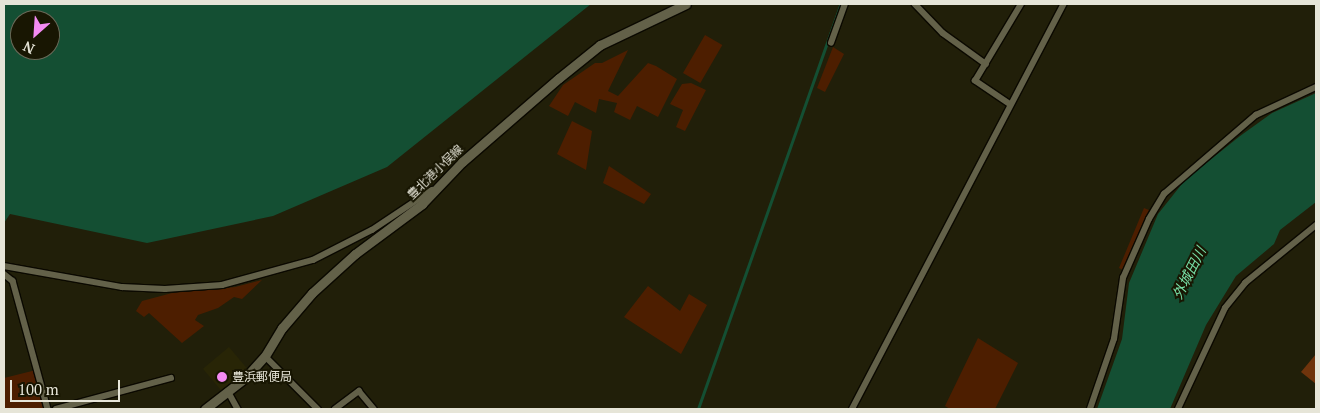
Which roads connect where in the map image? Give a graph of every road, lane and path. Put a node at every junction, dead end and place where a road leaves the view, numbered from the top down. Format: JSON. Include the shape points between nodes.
{"nodes":[{"id":1,"x":686,"y":4,"type":"edge"},
{"id":2,"x":845,"y":4,"type":"edge"},
{"id":3,"x":915,"y":4,"type":"edge"},
{"id":4,"x":1021,"y":4,"type":"edge"},
{"id":5,"x":1064,"y":4,"type":"edge"},
{"id":6,"x":831,"y":43,"type":"dead end"},
{"id":7,"x":986,"y":64,"type":"junction"},
{"id":8,"x":1316,"y":87,"type":"edge"},
{"id":9,"x":1009,"y":104,"type":"junction"},
{"id":10,"x":438,"y":186,"type":"junction"},
{"id":11,"x":1316,"y":225,"type":"edge"},
{"id":12,"x":4,"y":266,"type":"edge"},
{"id":13,"x":4,"y":274,"type":"edge"},
{"id":14,"x":265,"y":356,"type":"junction"},
{"id":15,"x":171,"y":378,"type":"dead end"},
{"id":16,"x":228,"y":392,"type":"junction"},
{"id":17,"x":48,"y":409,"type":"edge"},
{"id":18,"x":56,"y":409,"type":"edge"},
{"id":19,"x":205,"y":409,"type":"edge"},
{"id":20,"x":238,"y":409,"type":"edge"},
{"id":21,"x":318,"y":409,"type":"edge"},
{"id":22,"x":335,"y":409,"type":"edge"},
{"id":23,"x":374,"y":409,"type":"edge"},
{"id":24,"x":852,"y":409,"type":"edge"},
{"id":25,"x":1090,"y":409,"type":"edge"},
{"id":26,"x":1178,"y":409,"type":"edge"}],
"edges":[{"from":1,"to":10,"type":"main road","name":"豊北港小俣線","via":[[589,53]]},
{"from":2,"to":6,"type":"street"},
{"from":3,"to":7,"type":"street","via":[[943,33]]},
{"from":4,"to":7,"type":"street"},
{"from":5,"to":9,"type":"street"},
{"from":7,"to":9,"type":"street","via":[[974,81]]},
{"from":8,"to":25,"type":"street","via":[[1256,115],[1164,194],[1149,219],[1123,278],[1114,339]]},
{"from":9,"to":24,"type":"street"},
{"from":10,"to":12,"type":"street","via":[[372,230],[313,260],[222,285],[165,289],[122,287]]},
{"from":10,"to":14,"type":"main road","name":"豊北港小俣線","via":[[422,204],[355,254],[312,293],[282,328]]},
{"from":11,"to":26,"type":"street","via":[[1251,277],[1225,308]]},
{"from":13,"to":17,"type":"street","via":[[13,281]]},
{"from":14,"to":16,"type":"main road","name":"豊北港小俣線"},
{"from":14,"to":21,"type":"street"},
{"from":15,"to":18,"type":"street"},
{"from":16,"to":19,"type":"main road","name":"豊北港小俣線"},
{"from":16,"to":20,"type":"street"},
{"from":22,"to":23,"type":"street","via":[[359,391]]}]}
